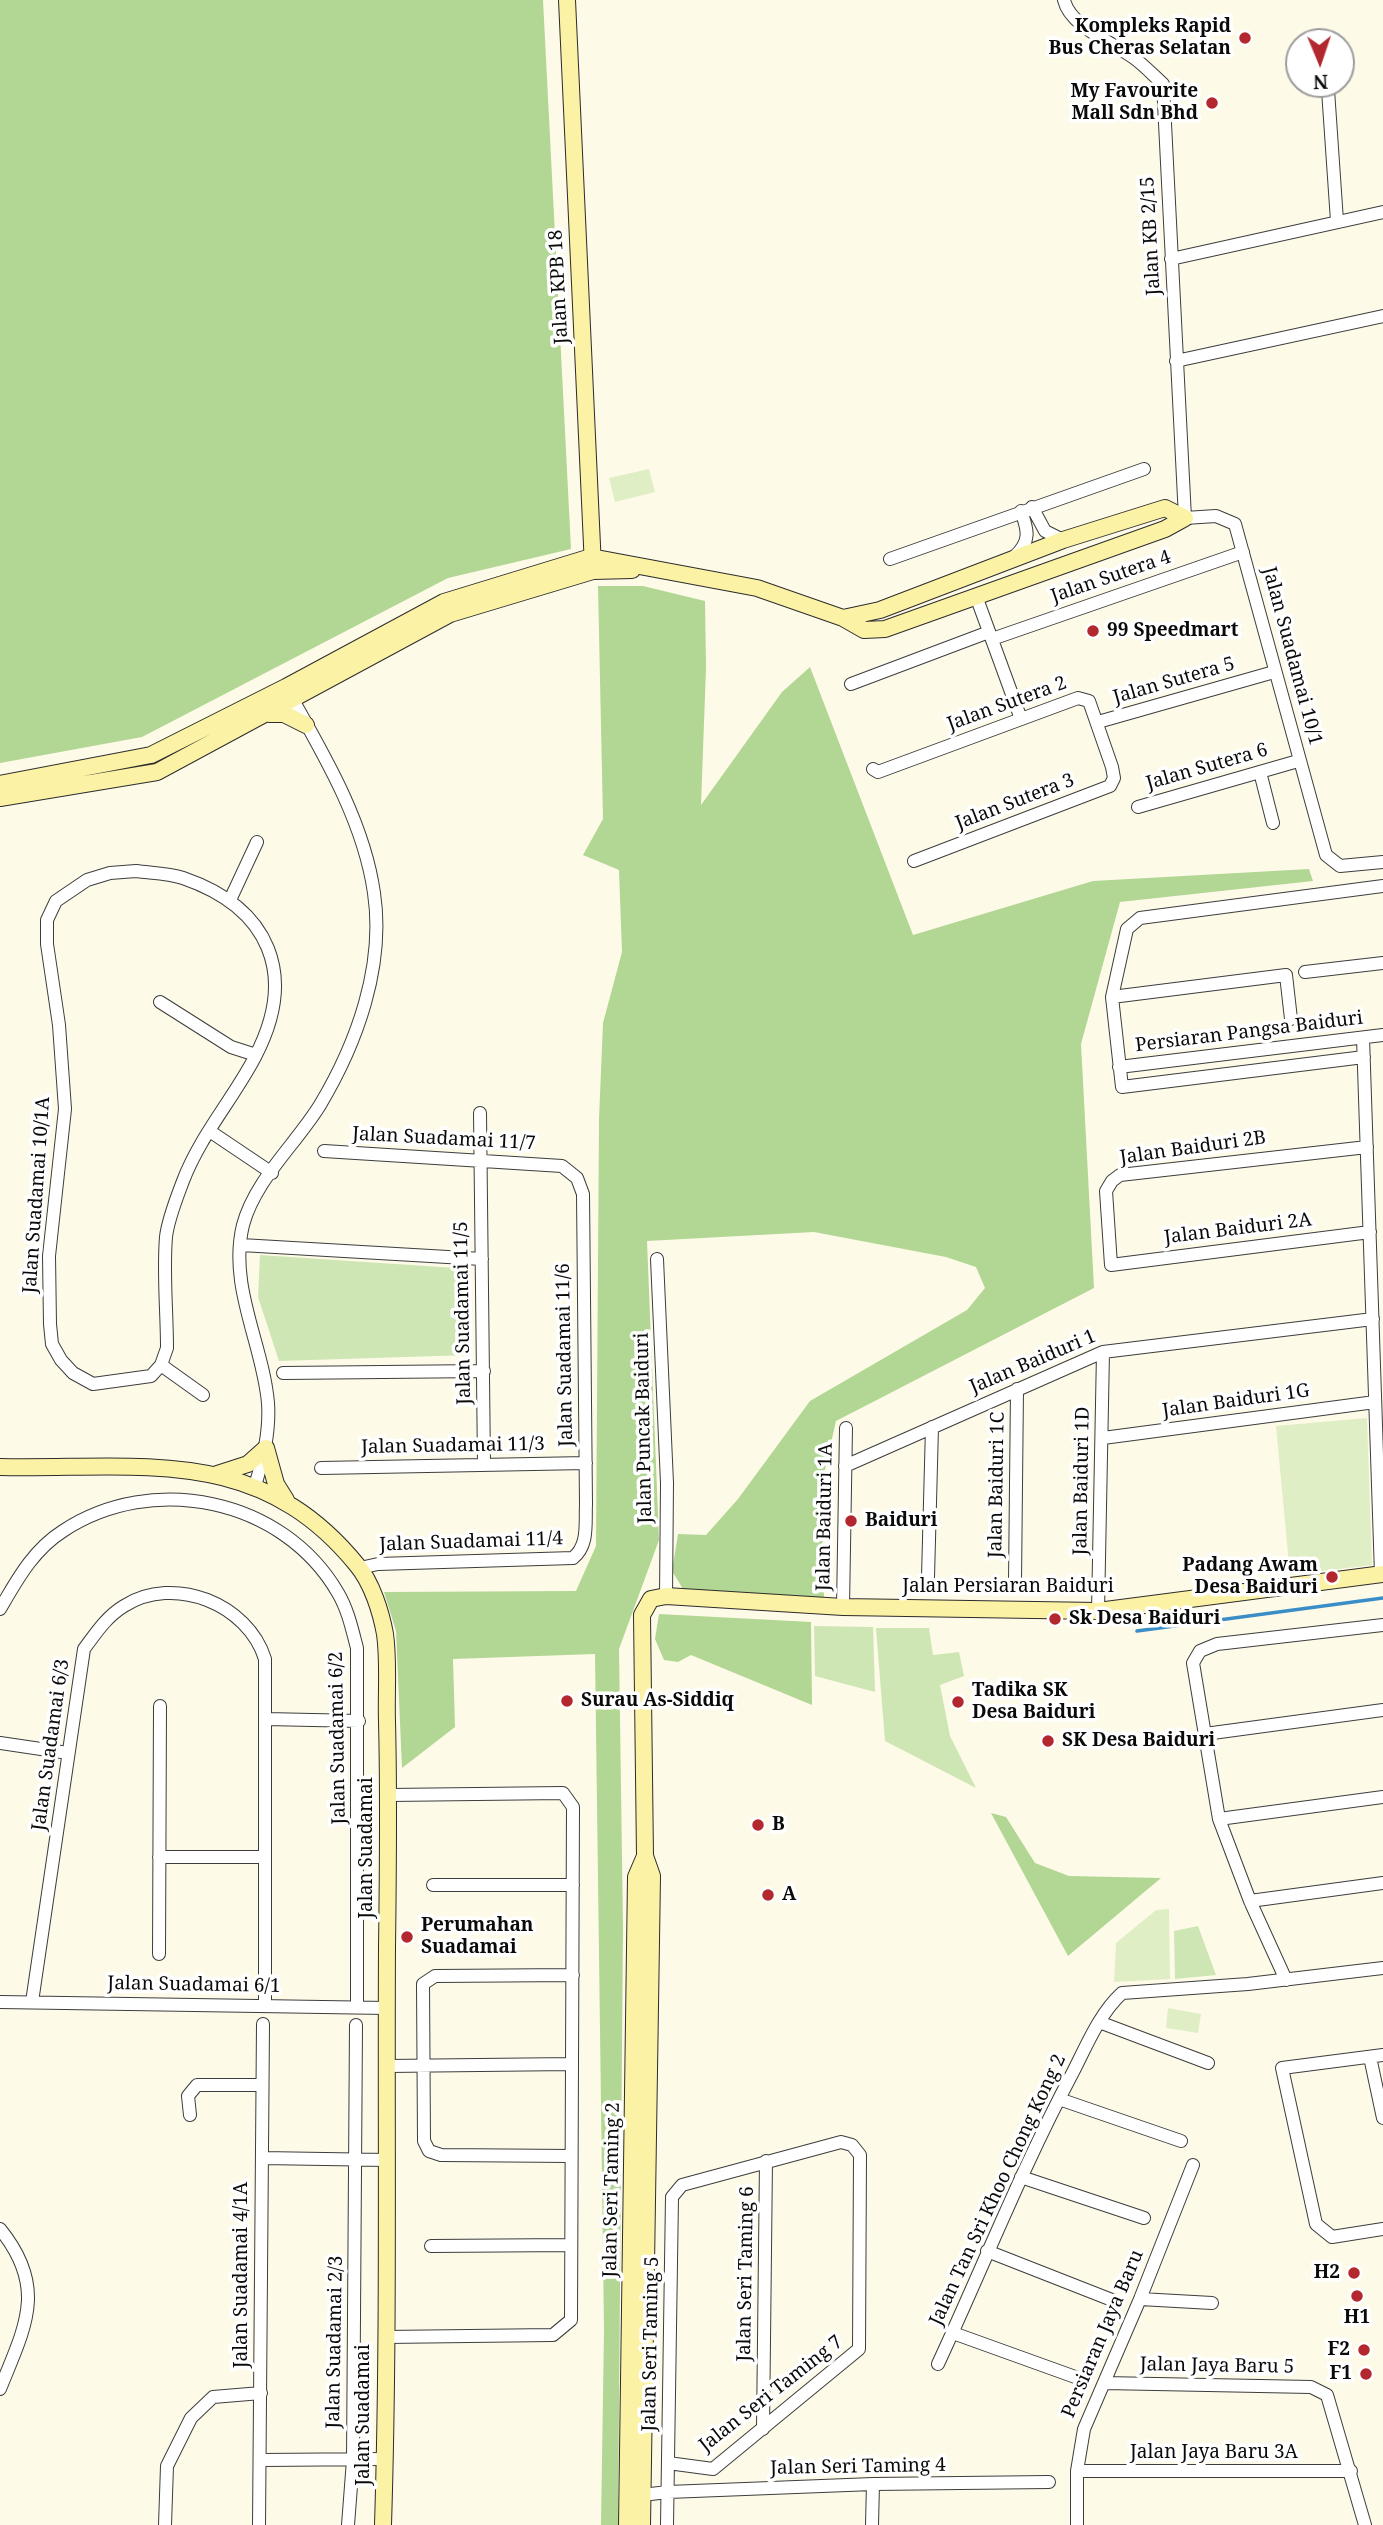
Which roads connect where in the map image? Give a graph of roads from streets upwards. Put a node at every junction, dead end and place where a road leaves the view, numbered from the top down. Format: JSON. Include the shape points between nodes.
{"nodes":[{"id":1,"x":567,"y":0,"type":"edge"},
{"id":2,"x":1064,"y":0,"type":"edge"},
{"id":3,"x":1329,"y":98,"type":"edge"},
{"id":4,"x":1383,"y":212,"type":"edge"},
{"id":5,"x":1337,"y":221,"type":"junction"},
{"id":6,"x":1171,"y":259,"type":"junction"},
{"id":7,"x":1383,"y":316,"type":"edge"},
{"id":8,"x":1176,"y":361,"type":"junction"},
{"id":9,"x":1144,"y":469,"type":"dead end"},
{"id":10,"x":1027,"y":509,"type":"junction"},
{"id":11,"x":1185,"y":518,"type":"junction"},
{"id":12,"x":1063,"y":540,"type":"junction"},
{"id":13,"x":1242,"y":552,"type":"junction"},
{"id":14,"x":890,"y":559,"type":"dead end"},
{"id":15,"x":1013,"y":559,"type":"junction"},
{"id":16,"x":592,"y":564,"type":"junction"},
{"id":17,"x":976,"y":596,"type":"junction"},
{"id":18,"x":843,"y":618,"type":"junction"},
{"id":19,"x":987,"y":635,"type":"junction"},
{"id":20,"x":1274,"y":671,"type":"junction"},
{"id":21,"x":851,"y":684,"type":"dead end"},
{"id":22,"x":318,"y":687,"type":"junction"},
{"id":23,"x":290,"y":694,"type":"junction"},
{"id":24,"x":266,"y":715,"type":"junction"},
{"id":25,"x":1021,"y":719,"type":"junction"},
{"id":26,"x":1098,"y":722,"type":"junction"},
{"id":27,"x":306,"y":725,"type":"junction"},
{"id":28,"x":1292,"y":762,"type":"junction"},
{"id":29,"x":1112,"y":766,"type":"joint"},
{"id":30,"x":873,"y":769,"type":"dead end"},
{"id":31,"x":1260,"y":772,"type":"junction"},
{"id":32,"x":0,"y":785,"type":"edge"},
{"id":33,"x":0,"y":798,"type":"edge"},
{"id":34,"x":1138,"y":807,"type":"dead end"},
{"id":35,"x":1273,"y":822,"type":"dead end"},
{"id":36,"x":257,"y":842,"type":"dead end"},
{"id":37,"x":914,"y":861,"type":"dead end"},
{"id":38,"x":1383,"y":862,"type":"edge"},
{"id":39,"x":1383,"y":886,"type":"edge"},
{"id":40,"x":230,"y":900,"type":"junction"},
{"id":41,"x":1383,"y":963,"type":"edge"},
{"id":42,"x":1305,"y":972,"type":"dead end"},
{"id":43,"x":1112,"y":997,"type":"junction"},
{"id":44,"x":160,"y":1002,"type":"dead end"},
{"id":45,"x":1291,"y":1019,"type":"dead end"},
{"id":46,"x":1383,"y":1035,"type":"edge"},
{"id":47,"x":1363,"y":1038,"type":"junction"},
{"id":48,"x":256,"y":1055,"type":"junction"},
{"id":49,"x":1364,"y":1057,"type":"junction"},
{"id":50,"x":1119,"y":1067,"type":"junction"},
{"id":51,"x":480,"y":1113,"type":"dead end"},
{"id":52,"x":211,"y":1132,"type":"junction"},
{"id":53,"x":1367,"y":1147,"type":"junction"},
{"id":54,"x":324,"y":1151,"type":"dead end"},
{"id":55,"x":480,"y":1160,"type":"junction"},
{"id":56,"x":562,"y":1166,"type":"joint"},
{"id":57,"x":272,"y":1173,"type":"junction"},
{"id":58,"x":1370,"y":1232,"type":"junction"},
{"id":59,"x":241,"y":1245,"type":"junction"},
{"id":60,"x":482,"y":1259,"type":"junction"},
{"id":61,"x":657,"y":1259,"type":"dead end"},
{"id":62,"x":1111,"y":1265,"type":"joint"},
{"id":63,"x":1373,"y":1319,"type":"junction"},
{"id":64,"x":1103,"y":1352,"type":"junction"},
{"id":65,"x":161,"y":1365,"type":"junction"},
{"id":66,"x":484,"y":1371,"type":"junction"},
{"id":67,"x":283,"y":1373,"type":"dead end"},
{"id":68,"x":1017,"y":1389,"type":"junction"},
{"id":69,"x":203,"y":1395,"type":"dead end"},
{"id":70,"x":1375,"y":1402,"type":"junction"},
{"id":71,"x":932,"y":1427,"type":"junction"},
{"id":72,"x":846,"y":1428,"type":"dead end"},
{"id":73,"x":1102,"y":1438,"type":"junction"},
{"id":74,"x":266,"y":1448,"type":"junction"},
{"id":75,"x":586,"y":1463,"type":"junction"},
{"id":76,"x":484,"y":1465,"type":"junction"},
{"id":77,"x":845,"y":1466,"type":"junction"},
{"id":78,"x":321,"y":1468,"type":"dead end"},
{"id":79,"x":3,"y":1469,"type":"edge"},
{"id":80,"x":217,"y":1474,"type":"junction"},
{"id":81,"x":255,"y":1486,"type":"junction"},
{"id":82,"x":288,"y":1503,"type":"junction"},
{"id":83,"x":581,"y":1551,"type":"joint"},
{"id":84,"x":360,"y":1568,"type":"junction"},
{"id":85,"x":1382,"y":1574,"type":"edge"},
{"id":86,"x":928,"y":1577,"type":"dead end"},
{"id":87,"x":1015,"y":1581,"type":"dead end"},
{"id":88,"x":666,"y":1596,"type":"junction"},
{"id":89,"x":842,"y":1607,"type":"junction"},
{"id":90,"x":0,"y":1609,"type":"edge"},
{"id":91,"x":1098,"y":1611,"type":"junction"},
{"id":92,"x":1383,"y":1625,"type":"edge"},
{"id":93,"x":160,"y":1706,"type":"dead end"},
{"id":94,"x":1383,"y":1710,"type":"edge"},
{"id":95,"x":266,"y":1718,"type":"junction"},
{"id":96,"x":359,"y":1721,"type":"junction"},
{"id":97,"x":1205,"y":1734,"type":"junction"},
{"id":98,"x":0,"y":1743,"type":"edge"},
{"id":99,"x":68,"y":1753,"type":"junction"},
{"id":100,"x":389,"y":1796,"type":"junction"},
{"id":101,"x":1383,"y":1797,"type":"edge"},
{"id":102,"x":1219,"y":1819,"type":"junction"},
{"id":103,"x":159,"y":1857,"type":"junction"},
{"id":104,"x":265,"y":1857,"type":"junction"},
{"id":105,"x":1383,"y":1883,"type":"edge"},
{"id":106,"x":433,"y":1885,"type":"dead end"},
{"id":107,"x":573,"y":1885,"type":"junction"},
{"id":108,"x":1250,"y":1901,"type":"junction"},
{"id":109,"x":159,"y":1954,"type":"dead end"},
{"id":110,"x":1383,"y":1968,"type":"edge"},
{"id":111,"x":573,"y":1975,"type":"junction"},
{"id":112,"x":1286,"y":1980,"type":"junction"},
{"id":113,"x":0,"y":2002,"type":"edge"},
{"id":114,"x":32,"y":2002,"type":"junction"},
{"id":115,"x":265,"y":2006,"type":"junction"},
{"id":116,"x":357,"y":2007,"type":"junction"},
{"id":117,"x":387,"y":2008,"type":"junction"},
{"id":118,"x":1099,"y":2022,"type":"junction"},
{"id":119,"x":262,"y":2024,"type":"dead end"},
{"id":120,"x":356,"y":2025,"type":"dead end"},
{"id":121,"x":1376,"y":2056,"type":"edge"},
{"id":122,"x":1208,"y":2063,"type":"dead end"},
{"id":123,"x":572,"y":2064,"type":"junction"},
{"id":124,"x":422,"y":2065,"type":"junction"},
{"id":125,"x":387,"y":2066,"type":"junction"},
{"id":126,"x":262,"y":2085,"type":"junction"},
{"id":127,"x":1059,"y":2099,"type":"junction"},
{"id":128,"x":190,"y":2115,"type":"dead end"},
{"id":129,"x":1383,"y":2118,"type":"edge"},
{"id":130,"x":1181,"y":2141,"type":"dead end"},
{"id":131,"x":571,"y":2156,"type":"junction"},
{"id":132,"x":261,"y":2158,"type":"junction"},
{"id":133,"x":356,"y":2160,"type":"junction"},
{"id":134,"x":387,"y":2160,"type":"junction"},
{"id":135,"x":766,"y":2161,"type":"junction"},
{"id":136,"x":1193,"y":2165,"type":"dead end"},
{"id":137,"x":1021,"y":2177,"type":"junction"},
{"id":138,"x":1144,"y":2218,"type":"dead end"},
{"id":139,"x":0,"y":2229,"type":"edge"},
{"id":140,"x":1383,"y":2229,"type":"edge"},
{"id":141,"x":571,"y":2245,"type":"junction"},
{"id":142,"x":431,"y":2246,"type":"dead end"},
{"id":143,"x":987,"y":2251,"type":"junction"},
{"id":144,"x":1140,"y":2299,"type":"junction"},
{"id":145,"x":1112,"y":2300,"type":"dead end"},
{"id":146,"x":1212,"y":2303,"type":"dead end"},
{"id":147,"x":953,"y":2333,"type":"junction"},
{"id":148,"x":385,"y":2337,"type":"junction"},
{"id":149,"x":938,"y":2364,"type":"dead end"},
{"id":150,"x":1078,"y":2378,"type":"dead end"},
{"id":151,"x":1104,"y":2383,"type":"junction"},
{"id":152,"x":0,"y":2389,"type":"edge"},
{"id":153,"x":261,"y":2393,"type":"junction"},
{"id":154,"x":763,"y":2429,"type":"junction"},
{"id":155,"x":261,"y":2459,"type":"junction"},
{"id":156,"x":385,"y":2459,"type":"junction"},
{"id":157,"x":353,"y":2460,"type":"junction"},
{"id":158,"x":668,"y":2463,"type":"junction"},
{"id":159,"x":1077,"y":2471,"type":"junction"},
{"id":160,"x":1350,"y":2471,"type":"junction"},
{"id":161,"x":1049,"y":2482,"type":"dead end"},
{"id":162,"x":873,"y":2484,"type":"junction"},
{"id":163,"x":668,"y":2491,"type":"junction"},
{"id":164,"x":635,"y":2492,"type":"junction"},
{"id":165,"x":165,"y":2525,"type":"edge"},
{"id":166,"x":259,"y":2525,"type":"edge"},
{"id":167,"x":348,"y":2525,"type":"edge"},
{"id":168,"x":383,"y":2525,"type":"edge"},
{"id":169,"x":627,"y":2525,"type":"edge"},
{"id":170,"x":642,"y":2525,"type":"edge"},
{"id":171,"x":667,"y":2525,"type":"edge"},
{"id":172,"x":872,"y":2525,"type":"edge"},
{"id":173,"x":1077,"y":2525,"type":"edge"},
{"id":174,"x":1365,"y":2525,"type":"edge"}],
"edges":[{"from":1,"to":16,"type":"street","name":"Jalan KPB 18"},
{"from":2,"to":6,"type":"street","name":"Jalan KB 2/15","via":[[1066,9],[1084,25],[1163,84]]},
{"from":3,"to":5,"type":"street"},
{"from":4,"to":5,"type":"street"},
{"from":5,"to":6,"type":"street"},
{"from":6,"to":8,"type":"street","name":"Jalan KB 2/15"},
{"from":7,"to":8,"type":"street"},
{"from":8,"to":11,"type":"street","name":"Jalan KB 2/15"},
{"from":9,"to":10,"type":"street"},
{"from":10,"to":12,"type":"street","via":[[1045,531]]},
{"from":10,"to":14,"type":"street"},
{"from":10,"to":15,"type":"street","via":[[1028,537]]},
{"from":11,"to":12,"type":"street","name":"Jalan Suadamai 10/1","via":[[1164,508]]},
{"from":11,"to":13,"type":"street","name":"Jalan Suadamai 10/1","via":[[1216,516],[1235,524]]},
{"from":11,"to":17,"type":"street","name":"Jalan Suadamai 10/1"},
{"from":12,"to":15,"type":"street","name":"Jalan Suadamai 10/1"},
{"from":13,"to":19,"type":"street","name":"Jalan Sutera 4"},
{"from":13,"to":20,"type":"street","name":"Jalan Suadamai 10/1"},
{"from":15,"to":18,"type":"street","name":"Jalan Suadamai 10/1","via":[[880,610]]},
{"from":16,"to":18,"type":"street","name":"Jalan Suadamai 10/1","via":[[625,561],[650,570],[757,588]]},
{"from":16,"to":22,"type":"street","name":"Jalan Suadamai 10/1","via":[[450,614]]},
{"from":16,"to":23,"type":"street","name":"Jalan Suadamai 10/1","via":[[444,602]]},
{"from":17,"to":18,"type":"street","name":"Jalan Suadamai 10/1","via":[[885,629],[864,630]]},
{"from":17,"to":19,"type":"street"},
{"from":19,"to":21,"type":"street","name":"Jalan Sutera 4"},
{"from":19,"to":25,"type":"street"},
{"from":20,"to":26,"type":"street","name":"Jalan Sutera 5"},
{"from":20,"to":28,"type":"street","name":"Jalan Suadamai 10/1"},
{"from":22,"to":23,"type":"street","name":"Jalan Suadamai 10/1"},
{"from":22,"to":27,"type":"street","via":[[309,700]]},
{"from":23,"to":24,"type":"street","name":"Jalan Suadamai 10/1"},
{"from":23,"to":27,"type":"street"},
{"from":23,"to":32,"type":"street","name":"Jalan Suadamai 10/1","via":[[150,755]]},
{"from":24,"to":27,"type":"street","via":[[284,714]]},
{"from":24,"to":33,"type":"street","name":"Jalan Suadamai 10/1","via":[[157,772]]},
{"from":25,"to":26,"type":"street","name":"Jalan Sutera 2","via":[[1078,698],[1089,701]]},
{"from":25,"to":30,"type":"street","name":"Jalan Sutera 2","via":[[878,772]]},
{"from":26,"to":29,"type":"street","name":"Jalan Sutera 2"},
{"from":27,"to":57,"type":"street","via":[[335,776],[366,858],[375,894],[373,968],[356,1033],[338,1075]]},
{"from":28,"to":31,"type":"street","name":"Jalan Sutera 6"},
{"from":28,"to":38,"type":"street","name":"Jalan Suadamai 10/1","via":[[1322,849],[1340,866]]},
{"from":29,"to":37,"type":"street","name":"Jalan Sutera 3","via":[[1110,786]]},
{"from":31,"to":34,"type":"street","name":"Jalan Sutera 6"},
{"from":31,"to":35,"type":"street"},
{"from":36,"to":40,"type":"street"},
{"from":39,"to":43,"type":"street","via":[[1140,918],[1127,929]]},
{"from":40,"to":48,"type":"street","name":"Jalan Suadamai 10/1A","via":[[266,940],[275,971],[276,999]]},
{"from":40,"to":65,"type":"street","name":"Jalan Suadamai 10/1A","via":[[181,878],[136,871],[110,873],[56,901],[47,920],[65,1109],[49,1256],[52,1344],[73,1373],[93,1384],[151,1376]]},
{"from":41,"to":42,"type":"street"},
{"from":43,"to":45,"type":"street","via":[[1286,975]]},
{"from":43,"to":50,"type":"street"},
{"from":44,"to":48,"type":"street","via":[[221,1041]]},
{"from":46,"to":47,"type":"street","name":"Persiaran Pangsa Baiduri"},
{"from":47,"to":49,"type":"street"},
{"from":47,"to":50,"type":"street","name":"Persiaran Pangsa Baiduri"},
{"from":48,"to":52,"type":"street","name":"Jalan Suadamai 10/1A"},
{"from":49,"to":50,"type":"street","via":[[1122,1087]]},
{"from":49,"to":53,"type":"street"},
{"from":51,"to":55,"type":"street","name":"Jalan Suadamai 11/5"},
{"from":52,"to":57,"type":"street"},
{"from":52,"to":65,"type":"street","name":"Jalan Suadamai 10/1A","via":[[195,1153],[166,1235],[167,1348]]},
{"from":53,"to":58,"type":"street"},
{"from":53,"to":62,"type":"street","name":"Jalan Baiduri 2B","via":[[1120,1175],[1105,1191]]},
{"from":54,"to":55,"type":"street","name":"Jalan Suadamai 11/7"},
{"from":55,"to":56,"type":"street","name":"Jalan Suadamai 11/7"},
{"from":55,"to":60,"type":"street","name":"Jalan Suadamai 11/5"},
{"from":56,"to":75,"type":"street","name":"Jalan Suadamai 11/6","via":[[577,1178],[583,1194]]},
{"from":57,"to":59,"type":"street","via":[[243,1225]]},
{"from":58,"to":62,"type":"street","name":"Jalan Baiduri 2A"},
{"from":58,"to":63,"type":"street"},
{"from":59,"to":60,"type":"street"},
{"from":59,"to":74,"type":"street","via":[[244,1296],[268,1403]]},
{"from":60,"to":66,"type":"street","name":"Jalan Suadamai 11/5"},
{"from":61,"to":88,"type":"street","name":"Jalan Puncak Baiduri","via":[[667,1483]]},
{"from":63,"to":64,"type":"street","name":"Jalan Baiduri 1"},
{"from":63,"to":70,"type":"street"},
{"from":64,"to":68,"type":"street","name":"Jalan Baiduri 1"},
{"from":64,"to":73,"type":"street","name":"Jalan Baiduri 1D"},
{"from":65,"to":69,"type":"street"},
{"from":66,"to":67,"type":"street"},
{"from":66,"to":76,"type":"street","name":"Jalan Suadamai 11/5"},
{"from":68,"to":71,"type":"street","name":"Jalan Baiduri 1"},
{"from":68,"to":87,"type":"street","name":"Jalan Baiduri 1C"},
{"from":70,"to":73,"type":"street","name":"Jalan Baiduri 1G"},
{"from":70,"to":85,"type":"street"},
{"from":71,"to":77,"type":"street","name":"Jalan Baiduri 1"},
{"from":71,"to":86,"type":"street"},
{"from":72,"to":77,"type":"street","name":"Jalan Baiduri 1A"},
{"from":73,"to":91,"type":"street","name":"Jalan Baiduri 1D"},
{"from":74,"to":80,"type":"street","via":[[248,1464]]},
{"from":74,"to":81,"type":"street"},
{"from":74,"to":82,"type":"street","via":[[276,1484]]},
{"from":75,"to":76,"type":"street","name":"Jalan Suadamai 11/3"},
{"from":75,"to":83,"type":"street","name":"Jalan Suadamai 11/6"},
{"from":76,"to":78,"type":"street","name":"Jalan Suadamai 11/3"},
{"from":77,"to":89,"type":"street","name":"Jalan Baiduri 1A"},
{"from":79,"to":80,"type":"street","name":"Jalan Suadamai","via":[[164,1468]]},
{"from":80,"to":81,"type":"street","name":"Jalan Suadamai"},
{"from":81,"to":82,"type":"street","name":"Jalan Suadamai"},
{"from":82,"to":84,"type":"street","name":"Jalan Suadamai","via":[[331,1536]]},
{"from":83,"to":84,"type":"street","name":"Jalan Suadamai 11/4","via":[[573,1558]]},
{"from":84,"to":100,"type":"street","name":"Jalan Suadamai","via":[[385,1636]]},
{"from":85,"to":91,"type":"street","name":"Jalan Persiaran Baiduri"},
{"from":88,"to":89,"type":"street","name":"Jalan Persiaran Baiduri"},
{"from":88,"to":164,"type":"street","name":"Jalan Seri Taming 2","via":[[651,1599],[642,1615],[645,1856],[652,1876]]},
{"from":89,"to":91,"type":"street","name":"Jalan Persiaran Baiduri"},
{"from":90,"to":96,"type":"street","name":"Jalan Suadamai 6/2","via":[[29,1561],[61,1532],[85,1518],[121,1505],[165,1498],[208,1501],[248,1514],[280,1533],[327,1576],[346,1610],[357,1648]]},
{"from":92,"to":97,"type":"street","via":[[1217,1644],[1200,1650],[1193,1663]]},
{"from":93,"to":103,"type":"street"},
{"from":94,"to":97,"type":"street"},
{"from":95,"to":96,"type":"street"},
{"from":95,"to":99,"type":"street","name":"Jalan Suadamai 6/3","via":[[265,1659],[254,1633],[221,1604],[188,1595],[159,1595],[126,1604],[84,1649]]},
{"from":95,"to":104,"type":"street","name":"Jalan Suadamai 6/3"},
{"from":96,"to":116,"type":"street","name":"Jalan Suadamai 6/2"},
{"from":97,"to":102,"type":"street"},
{"from":98,"to":99,"type":"street"},
{"from":99,"to":114,"type":"street","name":"Jalan Suadamai 6/3"},
{"from":100,"to":107,"type":"street","via":[[563,1793],[573,1807]]},
{"from":100,"to":117,"type":"street","name":"Jalan Suadamai"},
{"from":101,"to":102,"type":"street"},
{"from":102,"to":108,"type":"street"},
{"from":103,"to":104,"type":"street"},
{"from":103,"to":109,"type":"street"},
{"from":104,"to":115,"type":"street","name":"Jalan Suadamai 6/3"},
{"from":105,"to":108,"type":"street"},
{"from":106,"to":107,"type":"street"},
{"from":107,"to":111,"type":"street"},
{"from":108,"to":112,"type":"street"},
{"from":110,"to":112,"type":"street"},
{"from":111,"to":123,"type":"street"},
{"from":111,"to":124,"type":"street","via":[[435,1976],[424,1984]]},
{"from":112,"to":118,"type":"street","name":"Jalan Tan Sri Khoo Chong Kong 2","via":[[1122,1993]]},
{"from":113,"to":114,"type":"street","name":"Jalan Suadamai 6/1"},
{"from":114,"to":115,"type":"street","name":"Jalan Suadamai 6/1"},
{"from":115,"to":116,"type":"street","name":"Jalan Suadamai 6/1"},
{"from":116,"to":117,"type":"street","name":"Jalan Suadamai 6/1"},
{"from":117,"to":125,"type":"street","name":"Jalan Suadamai"},
{"from":118,"to":122,"type":"street"},
{"from":118,"to":127,"type":"street","name":"Jalan Tan Sri Khoo Chong Kong 2"},
{"from":119,"to":126,"type":"street","name":"Jalan Suadamai 4/1A"},
{"from":120,"to":133,"type":"street","name":"Jalan Suadamai 2/3"},
{"from":121,"to":129,"type":"street"},
{"from":121,"to":140,"type":"street","via":[[1282,2068],[1316,2224],[1332,2237]]},
{"from":123,"to":124,"type":"street"},
{"from":123,"to":131,"type":"street"},
{"from":124,"to":125,"type":"street"},
{"from":124,"to":131,"type":"street","via":[[429,2151],[441,2155]]},
{"from":125,"to":134,"type":"street","name":"Jalan Suadamai"},
{"from":126,"to":128,"type":"street","via":[[197,2085],[188,2096]]},
{"from":126,"to":132,"type":"street","name":"Jalan Suadamai 4/1A"},
{"from":127,"to":130,"type":"street"},
{"from":127,"to":137,"type":"street","name":"Jalan Tan Sri Khoo Chong Kong 2"},
{"from":131,"to":141,"type":"street"},
{"from":132,"to":133,"type":"street"},
{"from":132,"to":153,"type":"street","name":"Jalan Suadamai 4/1A"},
{"from":133,"to":134,"type":"street"},
{"from":133,"to":157,"type":"street","name":"Jalan Suadamai 2/3"},
{"from":134,"to":148,"type":"street","name":"Jalan Suadamai"},
{"from":135,"to":154,"type":"street","name":"Jalan Seri Taming 6"},
{"from":135,"to":154,"type":"street","name":"Jalan Seri Taming 7","via":[[841,2142],[852,2145],[860,2155],[859,2349]]},
{"from":135,"to":158,"type":"street","name":"Jalan Seri Taming 5","via":[[682,2185],[672,2197]]},
{"from":136,"to":144,"type":"street","name":"Persiaran Jaya Baru"},
{"from":137,"to":138,"type":"street"},
{"from":137,"to":143,"type":"street","name":"Jalan Tan Sri Khoo Chong Kong 2"},
{"from":139,"to":152,"type":"street","via":[[23,2263],[29,2292],[26,2325]]},
{"from":141,"to":142,"type":"street"},
{"from":141,"to":148,"type":"street","via":[[571,2320],[554,2335]]},
{"from":143,"to":145,"type":"street"},
{"from":143,"to":147,"type":"street","name":"Jalan Tan Sri Khoo Chong Kong 2"},
{"from":144,"to":146,"type":"street"},
{"from":144,"to":151,"type":"street","name":"Persiaran Jaya Baru"},
{"from":147,"to":149,"type":"street","name":"Jalan Tan Sri Khoo Chong Kong 2"},
{"from":147,"to":150,"type":"street"},
{"from":148,"to":156,"type":"street","name":"Jalan Suadamai"},
{"from":151,"to":159,"type":"street","name":"Persiaran Jaya Baru","via":[[1084,2429]]},
{"from":151,"to":160,"type":"street","name":"Jalan Jaya Baru 5","via":[[1311,2387],[1327,2396]]},
{"from":153,"to":155,"type":"street","name":"Jalan Suadamai 4/1A"},
{"from":153,"to":165,"type":"street","via":[[214,2398],[191,2418],[167,2466]]},
{"from":154,"to":158,"type":"street","name":"Jalan Seri Taming 7","via":[[713,2469]]},
{"from":155,"to":157,"type":"street"},
{"from":155,"to":166,"type":"street","name":"Jalan Suadamai 4/1A"},
{"from":156,"to":157,"type":"street"},
{"from":156,"to":168,"type":"street","name":"Jalan Suadamai"},
{"from":157,"to":167,"type":"street","name":"Jalan Suadamai 2/3"},
{"from":158,"to":163,"type":"street","name":"Jalan Seri Taming 5"},
{"from":159,"to":160,"type":"street","name":"Jalan Jaya Baru 3A"},
{"from":159,"to":173,"type":"street","name":"Persiaran Jaya Baru"},
{"from":160,"to":174,"type":"street"},
{"from":161,"to":162,"type":"street","name":"Jalan Seri Taming 4"},
{"from":162,"to":163,"type":"street","name":"Jalan Seri Taming 4"},
{"from":162,"to":172,"type":"street"},
{"from":163,"to":164,"type":"street","name":"Jalan Seri Taming 4"},
{"from":163,"to":171,"type":"street","name":"Jalan Seri Taming 5"},
{"from":164,"to":169,"type":"street","name":"Jalan Seri Taming 2"},
{"from":164,"to":170,"type":"street"}]}
